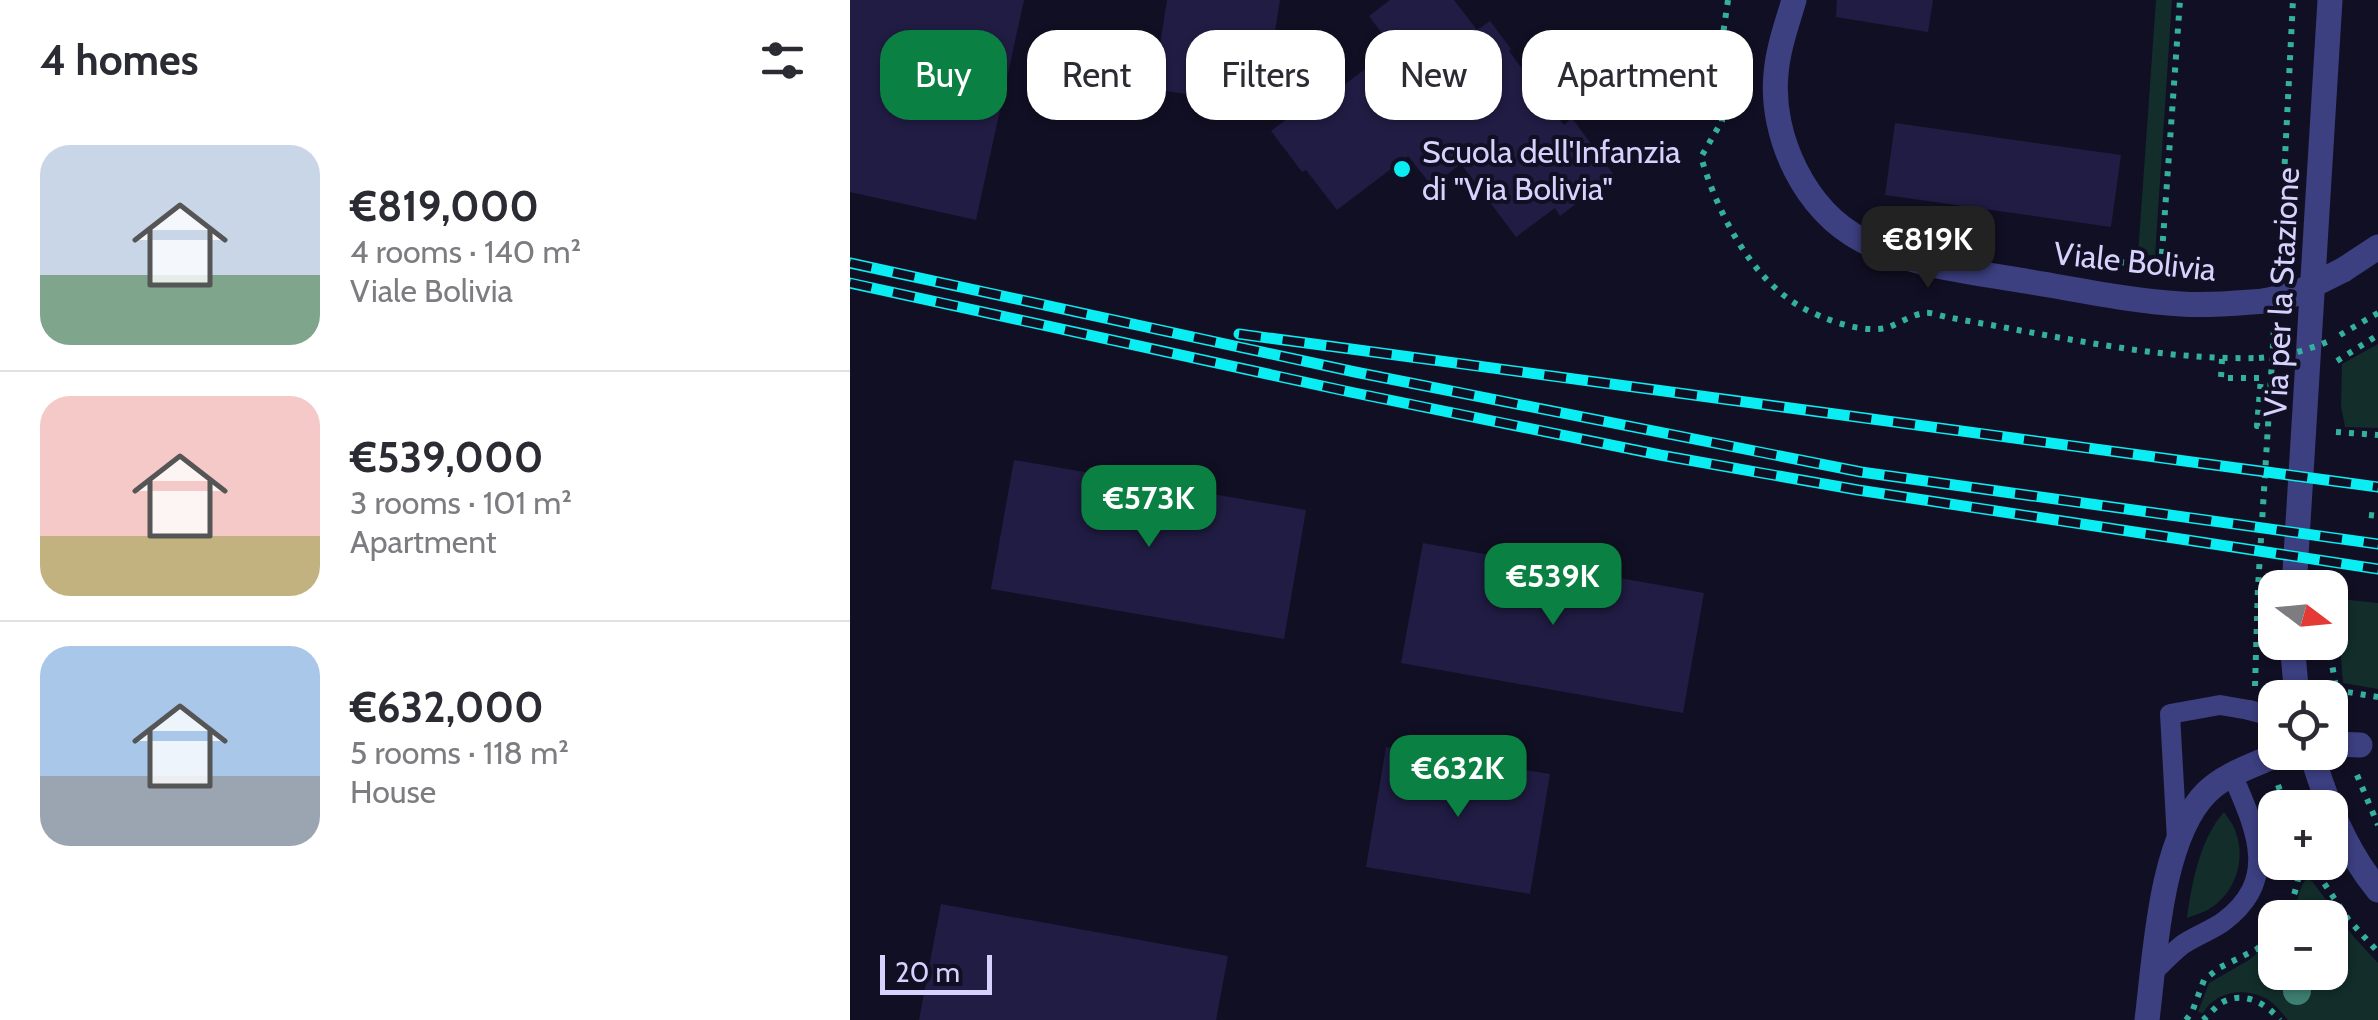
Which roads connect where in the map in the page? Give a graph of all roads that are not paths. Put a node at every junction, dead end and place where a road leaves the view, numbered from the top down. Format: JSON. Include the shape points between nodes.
{"nodes":[{"id":1,"x":1775,"y":0,"type":"edge"},
{"id":2,"x":1794,"y":0,"type":"edge"},
{"id":3,"x":2330,"y":0,"type":"edge"},
{"id":4,"x":1780,"y":47,"type":"junction"},
{"id":5,"x":2378,"y":247,"type":"edge"},
{"id":6,"x":2295,"y":570,"type":"edge"},
{"id":7,"x":2258,"y":712,"type":"edge"},
{"id":8,"x":2258,"y":763,"type":"edge"},
{"id":9,"x":2340,"y":770,"type":"edge"},
{"id":10,"x":2232,"y":774,"type":"junction"},
{"id":11,"x":2177,"y":840,"type":"junction"},
{"id":12,"x":2378,"y":890,"type":"edge"},
{"id":13,"x":2153,"y":972,"type":"junction"},
{"id":14,"x":2147,"y":1020,"type":"edge"}],
"edges":[{"from":1,"to":4,"type":"street","name":"Viale Bolivia"},
{"from":2,"to":4,"type":"street","name":"Viale Bolivia"},
{"from":3,"to":6,"type":"street","name":"Via per la Stazione"},
{"from":4,"to":5,"type":"street","name":"Viale Bolivia","bridge":true,"via":[[1776,108],[1784,141],[1817,205],[1862,241],[1923,262],[2154,302],[2270,309]]},
{"from":7,"to":11,"type":"lane","bridge":true,"via":[[2220,704],[2170,714]]},
{"from":8,"to":10,"type":"street","bridge":true},
{"from":9,"to":12,"type":"street","via":[[2338,826]]},
{"from":10,"to":11,"type":"street","via":[[2191,811]]},
{"from":10,"to":13,"type":"lane","via":[[2259,850],[2252,890],[2223,922],[2182,945]]},
{"from":11,"to":13,"type":"street"},
{"from":13,"to":14,"type":"street"}]}
